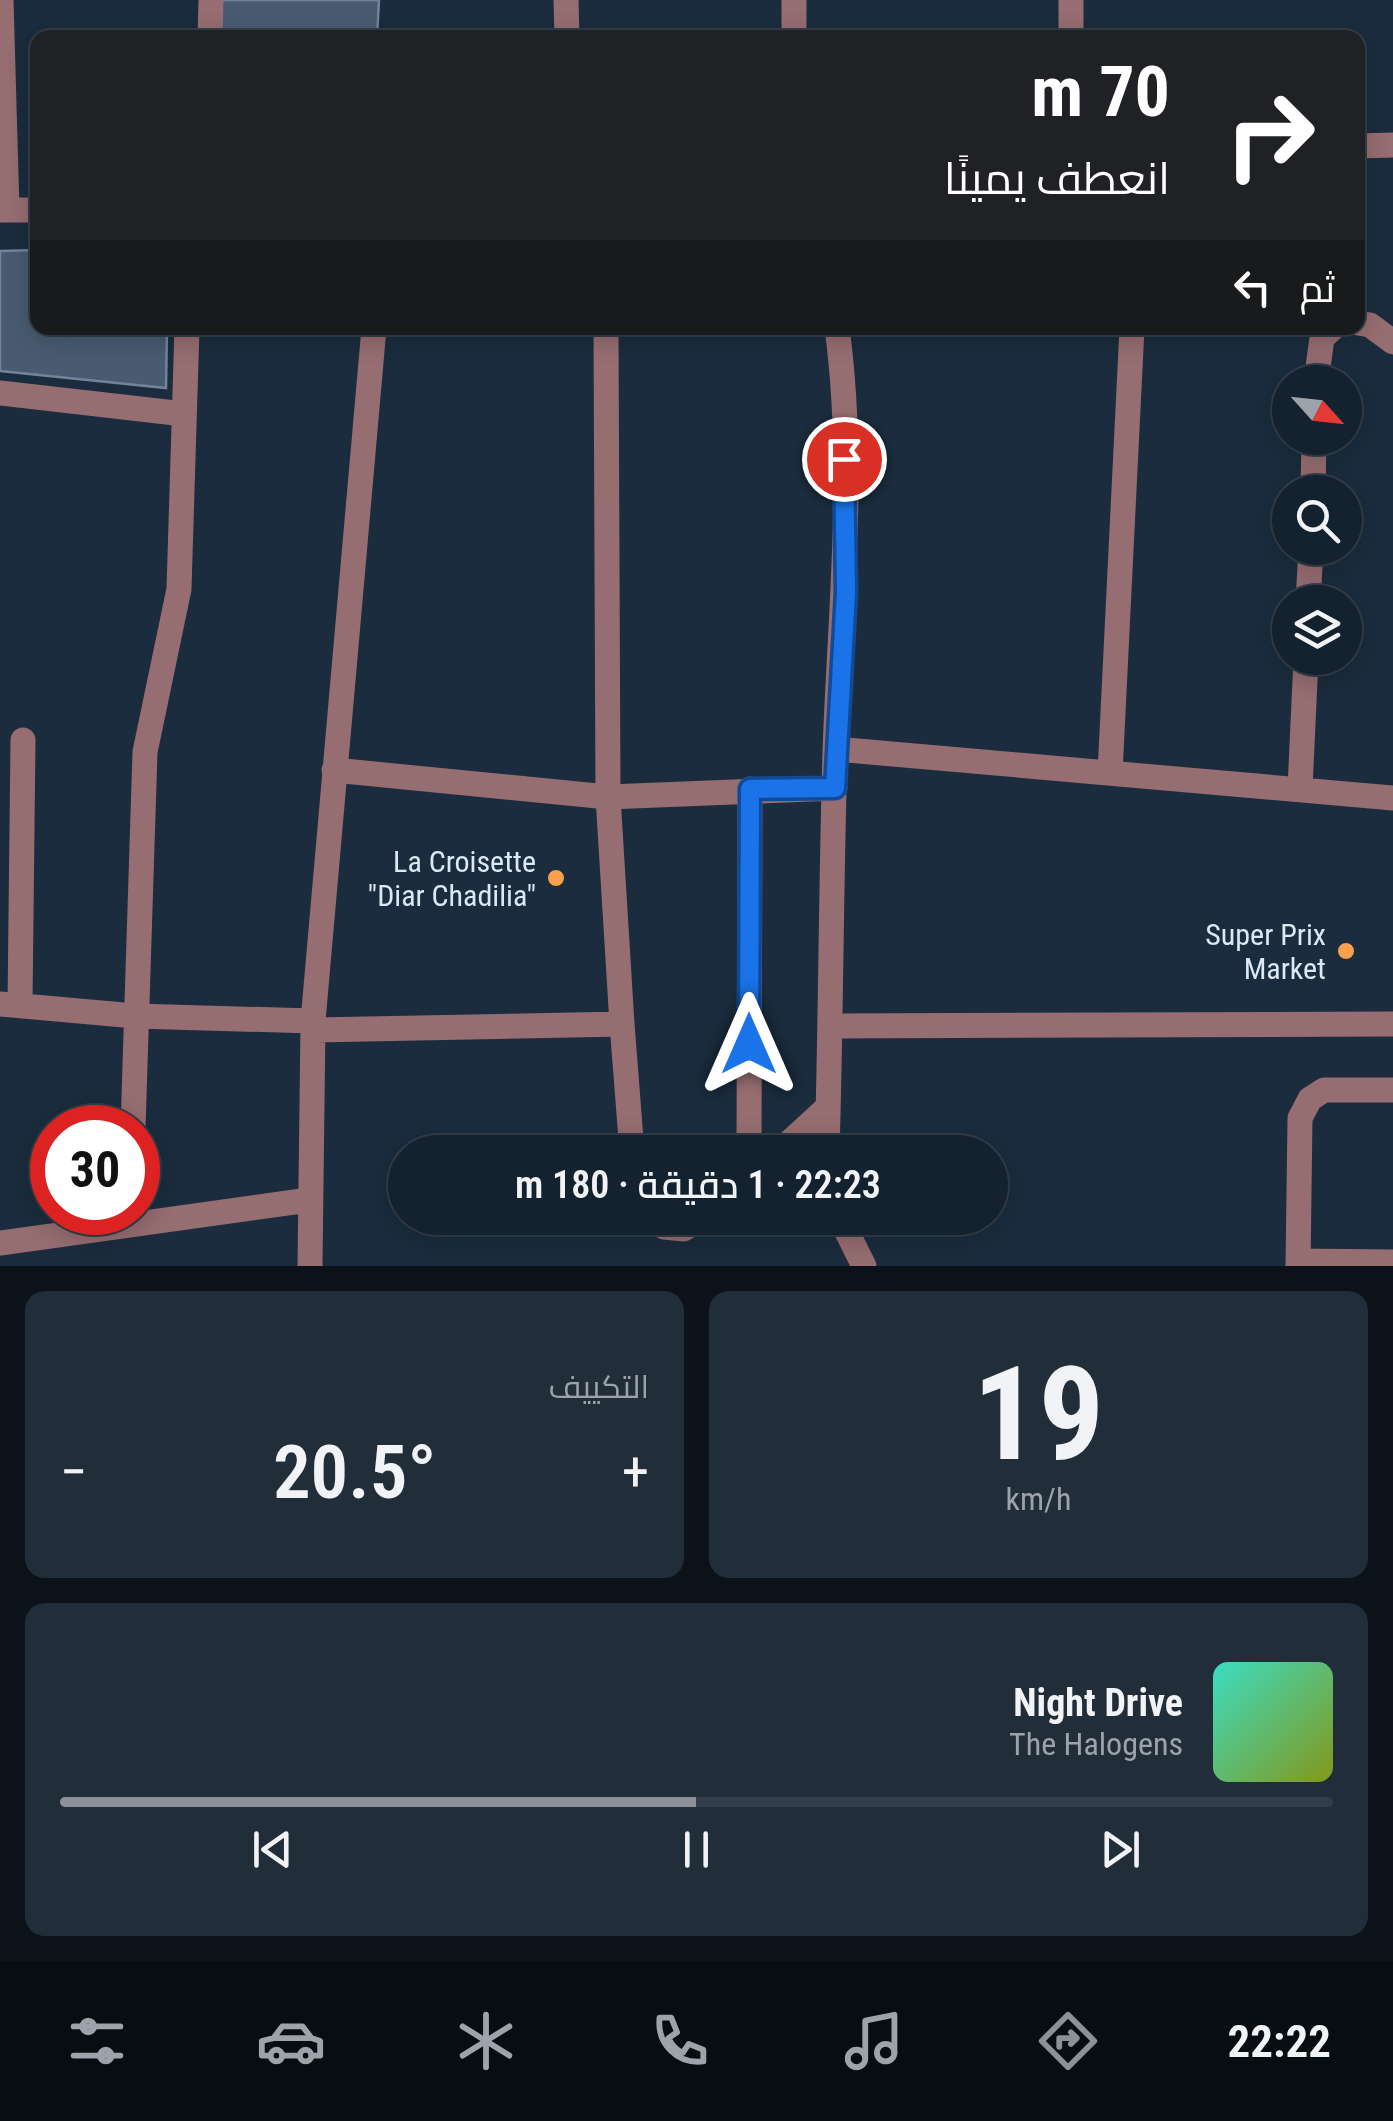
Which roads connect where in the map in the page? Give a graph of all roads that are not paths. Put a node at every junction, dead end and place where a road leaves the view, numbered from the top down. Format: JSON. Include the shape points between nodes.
{"nodes":[{"id":1,"x":0,"y":0,"type":"edge"},
{"id":2,"x":211,"y":0,"type":"edge"},
{"id":3,"x":566,"y":0,"type":"edge"},
{"id":4,"x":794,"y":0,"type":"edge"},
{"id":5,"x":1070,"y":0,"type":"edge"},
{"id":6,"x":210,"y":30,"type":"edge"},
{"id":7,"x":567,"y":30,"type":"edge"},
{"id":8,"x":794,"y":30,"type":"edge"},
{"id":9,"x":1072,"y":30,"type":"edge"},
{"id":10,"x":1393,"y":145,"type":"edge"},
{"id":11,"x":1365,"y":146,"type":"edge"},
{"id":12,"x":4,"y":210,"type":"edge"},
{"id":13,"x":30,"y":210,"type":"edge"},
{"id":14,"x":1365,"y":324,"type":"edge"},
{"id":15,"x":187,"y":335,"type":"edge"},
{"id":16,"x":373,"y":335,"type":"edge"},
{"id":17,"x":606,"y":335,"type":"edge"},
{"id":18,"x":838,"y":335,"type":"edge"},
{"id":19,"x":1132,"y":335,"type":"edge"},
{"id":20,"x":1325,"y":335,"type":"edge"},
{"id":21,"x":1393,"y":342,"type":"edge"},
{"id":22,"x":1318,"y":365,"type":"edge"},
{"id":23,"x":0,"y":393,"type":"edge"},
{"id":24,"x":184,"y":414,"type":"junction"},
{"id":25,"x":1305,"y":675,"type":"edge"},
{"id":26,"x":23,"y":740,"type":"dead end"},
{"id":27,"x":836,"y":749,"type":"junction"},
{"id":28,"x":334,"y":770,"type":"junction"},
{"id":29,"x":1110,"y":772,"type":"junction"},
{"id":30,"x":835,"y":788,"type":"junction"},
{"id":31,"x":750,"y":789,"type":"junction"},
{"id":32,"x":1300,"y":790,"type":"junction"},
{"id":33,"x":608,"y":797,"type":"junction"},
{"id":34,"x":1393,"y":798,"type":"edge"},
{"id":35,"x":10,"y":1004,"type":"edge"},
{"id":36,"x":135,"y":1016,"type":"junction"},
{"id":37,"x":622,"y":1024,"type":"junction"},
{"id":38,"x":1393,"y":1024,"type":"edge"},
{"id":39,"x":314,"y":1026,"type":"junction"},
{"id":40,"x":831,"y":1026,"type":"junction"},
{"id":41,"x":1393,"y":1090,"type":"edge"},
{"id":42,"x":134,"y":1105,"type":"edge"},
{"id":43,"x":828,"y":1107,"type":"junction"},
{"id":44,"x":631,"y":1135,"type":"edge"},
{"id":45,"x":749,"y":1135,"type":"edge"},
{"id":46,"x":798,"y":1135,"type":"edge"},
{"id":47,"x":827,"y":1135,"type":"edge"},
{"id":48,"x":309,"y":1200,"type":"junction"},
{"id":49,"x":160,"y":1216,"type":"edge"},
{"id":50,"x":44,"y":1235,"type":"edge"},
{"id":51,"x":848,"y":1235,"type":"edge"},
{"id":52,"x":0,"y":1243,"type":"edge"},
{"id":53,"x":1393,"y":1262,"type":"edge"},
{"id":54,"x":1298,"y":1264,"type":"edge"},
{"id":55,"x":310,"y":1266,"type":"edge"},
{"id":56,"x":864,"y":1266,"type":"edge"}],
"edges":[{"from":1,"to":12,"type":"street"},
{"from":2,"to":6,"type":"street"},
{"from":3,"to":7,"type":"street"},
{"from":4,"to":8,"type":"street"},
{"from":5,"to":9,"type":"street"},
{"from":10,"to":11,"type":"street"},
{"from":12,"to":13,"type":"street"},
{"from":14,"to":21,"type":"street"},
{"from":15,"to":24,"type":"street"},
{"from":16,"to":28,"type":"street"},
{"from":17,"to":33,"type":"street"},
{"from":18,"to":27,"type":"street","via":[[846,592]]},
{"from":19,"to":29,"type":"street"},
{"from":20,"to":22,"type":"street"},
{"from":23,"to":24,"type":"street"},
{"from":24,"to":36,"type":"street","via":[[178,589],[145,752]]},
{"from":25,"to":32,"type":"street"},
{"from":26,"to":35,"type":"street"},
{"from":27,"to":29,"type":"street"},
{"from":27,"to":30,"type":"street"},
{"from":28,"to":33,"type":"street"},
{"from":28,"to":39,"type":"street"},
{"from":29,"to":32,"type":"street"},
{"from":30,"to":31,"type":"street"},
{"from":30,"to":40,"type":"street"},
{"from":31,"to":33,"type":"street"},
{"from":31,"to":45,"type":"street"},
{"from":32,"to":34,"type":"street"},
{"from":33,"to":37,"type":"street"},
{"from":35,"to":36,"type":"street"},
{"from":36,"to":39,"type":"street"},
{"from":36,"to":42,"type":"street"},
{"from":37,"to":39,"type":"street"},
{"from":37,"to":44,"type":"street"},
{"from":38,"to":40,"type":"street"},
{"from":39,"to":48,"type":"street"},
{"from":40,"to":43,"type":"street"},
{"from":41,"to":54,"type":"street","via":[[1324,1090],[1304,1108]]},
{"from":43,"to":46,"type":"street"},
{"from":43,"to":47,"type":"street"},
{"from":48,"to":49,"type":"street"},
{"from":48,"to":55,"type":"street"},
{"from":50,"to":52,"type":"street"},
{"from":51,"to":56,"type":"street"},
{"from":53,"to":54,"type":"street"}]}
